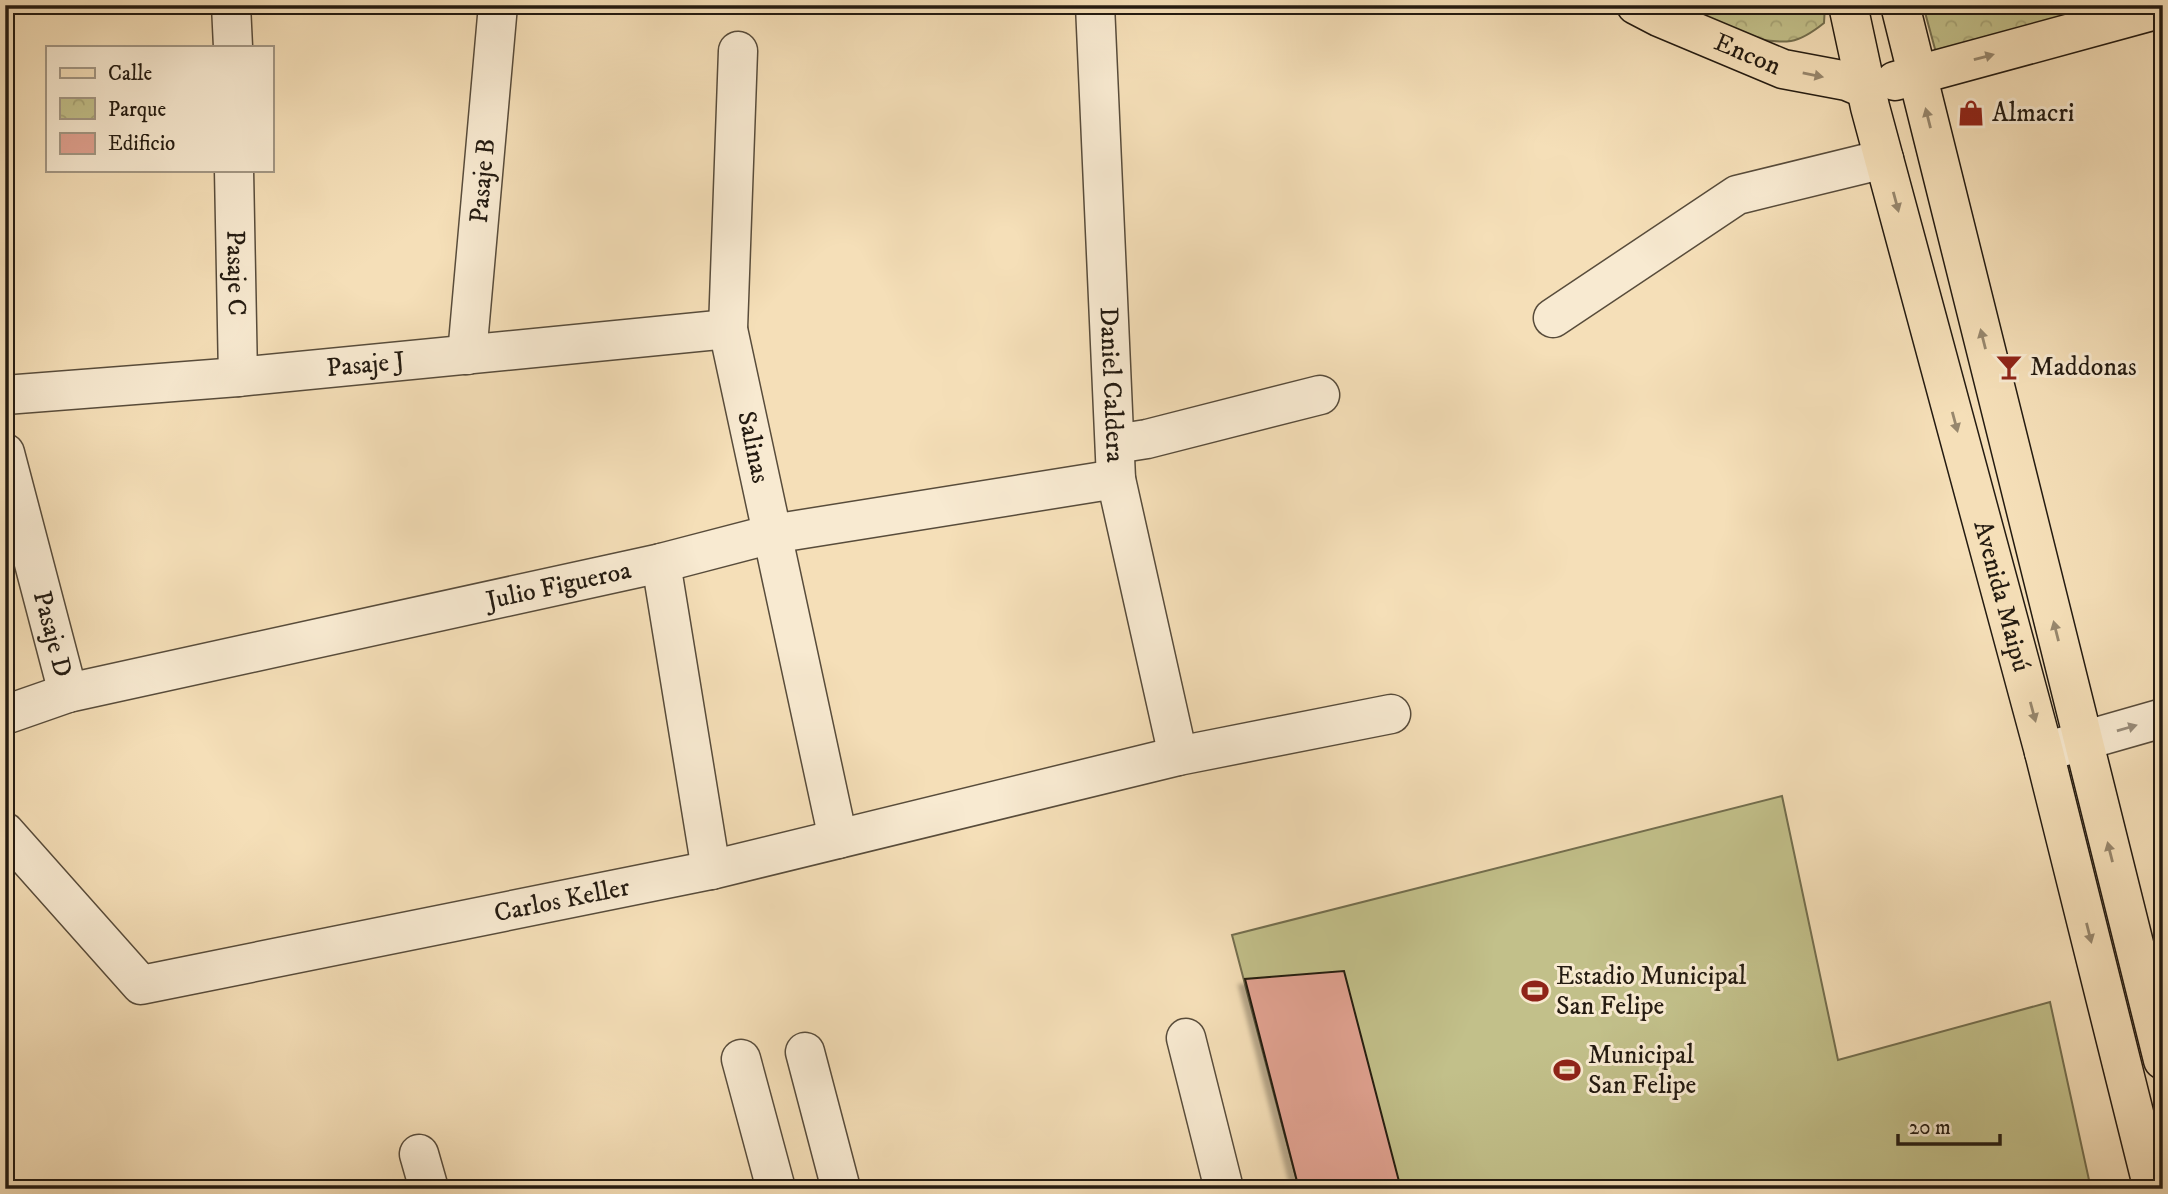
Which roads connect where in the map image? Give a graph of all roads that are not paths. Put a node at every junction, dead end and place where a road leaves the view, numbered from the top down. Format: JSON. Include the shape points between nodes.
{"nodes":[{"id":1,"x":231,"y":5,"type":"edge"},
{"id":2,"x":498,"y":5,"type":"edge"},
{"id":3,"x":1095,"y":5,"type":"edge"},
{"id":4,"x":1636,"y":5,"type":"edge"},
{"id":5,"x":1848,"y":5,"type":"edge"},
{"id":6,"x":1900,"y":5,"type":"edge"},
{"id":7,"x":2163,"y":8,"type":"edge"},
{"id":8,"x":233,"y":46,"type":"edge"},
{"id":9,"x":738,"y":51,"type":"dead end"},
{"id":10,"x":1918,"y":74,"type":"junction"},
{"id":11,"x":1866,"y":89,"type":"junction"},
{"id":12,"x":1884,"y":159,"type":"junction"},
{"id":13,"x":234,"y":172,"type":"edge"},
{"id":14,"x":1553,"y":318,"type":"dead end"},
{"id":15,"x":727,"y":329,"type":"junction"},
{"id":16,"x":467,"y":355,"type":"junction"},
{"id":17,"x":238,"y":377,"type":"junction"},
{"id":18,"x":5,"y":395,"type":"edge"},
{"id":19,"x":1320,"y":395,"type":"dead end"},
{"id":20,"x":5,"y":453,"type":"edge"},
{"id":21,"x":1115,"y":462,"type":"junction"},
{"id":22,"x":772,"y":534,"type":"junction"},
{"id":23,"x":661,"y":564,"type":"junction"},
{"id":24,"x":68,"y":693,"type":"junction"},
{"id":25,"x":1391,"y":714,"type":"dead end"},
{"id":26,"x":5,"y":715,"type":"edge"},
{"id":27,"x":2163,"y":718,"type":"edge"},
{"id":28,"x":2083,"y":740,"type":"junction"},
{"id":29,"x":2044,"y":751,"type":"junction"},
{"id":30,"x":1178,"y":756,"type":"junction"},
{"id":31,"x":5,"y":832,"type":"edge"},
{"id":32,"x":838,"y":839,"type":"junction"},
{"id":33,"x":711,"y":870,"type":"junction"},
{"id":34,"x":1186,"y":1038,"type":"dead end"},
{"id":35,"x":805,"y":1052,"type":"dead end"},
{"id":36,"x":741,"y":1059,"type":"dead end"},
{"id":37,"x":2163,"y":1060,"type":"edge"},
{"id":38,"x":776,"y":1189,"type":"edge"},
{"id":39,"x":841,"y":1189,"type":"edge"},
{"id":40,"x":1224,"y":1189,"type":"edge"},
{"id":41,"x":2153,"y":1189,"type":"edge"}],
"edges":[{"from":1,"to":8,"type":"street"},
{"from":2,"to":16,"type":"street","name":"Pasaje B"},
{"from":3,"to":21,"type":"street","name":"Daniel Caldera"},
{"from":4,"to":11,"type":"main road","name":"Encon","one_way":true,"via":[[1783,69]]},
{"from":5,"to":11,"type":"main road","name":"Avenida Maipú"},
{"from":6,"to":10,"type":"main road","name":"Avenida Maipú"},
{"from":10,"to":7,"type":"main road","one_way":true},
{"from":9,"to":15,"type":"street","name":"Salinas"},
{"from":10,"to":11,"type":"main road"},
{"from":28,"to":10,"type":"main road","name":"Avenida Maipú","one_way":true},
{"from":11,"to":12,"type":"main road","name":"Avenida Maipú"},
{"from":12,"to":14,"type":"street","via":[[1737,195]]},
{"from":12,"to":29,"type":"main road","name":"Avenida Maipú","one_way":true},
{"from":13,"to":17,"type":"street","name":"Pasaje C"},
{"from":15,"to":16,"type":"street","name":"Pasaje J"},
{"from":15,"to":22,"type":"street","name":"Salinas"},
{"from":16,"to":17,"type":"street","name":"Pasaje J"},
{"from":17,"to":18,"type":"street","name":"Pasaje J"},
{"from":19,"to":21,"type":"street","name":"Julio Figueroa","via":[[1147,439]]},
{"from":20,"to":24,"type":"street","name":"Pasaje D"},
{"from":21,"to":22,"type":"street","name":"Julio Figueroa"},
{"from":21,"to":30,"type":"street","name":"Daniel Caldera"},
{"from":22,"to":23,"type":"street","name":"Julio Figueroa"},
{"from":22,"to":32,"type":"street","name":"Salinas"},
{"from":23,"to":24,"type":"street","name":"Julio Figueroa"},
{"from":23,"to":33,"type":"street"},
{"from":24,"to":26,"type":"street","name":"Julio Figueroa"},
{"from":25,"to":30,"type":"street","name":"Carlos Keller"},
{"from":28,"to":27,"type":"street","one_way":true},
{"from":28,"to":29,"type":"street"},
{"from":37,"to":28,"type":"main road","name":"Avenida Maipú","one_way":true},
{"from":29,"to":41,"type":"main road","name":"Avenida Maipú","one_way":true},
{"from":30,"to":32,"type":"street","name":"Carlos Keller"},
{"from":31,"to":33,"type":"street","name":"Carlos Keller","via":[[141,985]]},
{"from":32,"to":33,"type":"street","name":"Carlos Keller"},
{"from":34,"to":40,"type":"street"},
{"from":35,"to":39,"type":"street"},
{"from":36,"to":38,"type":"street"}]}
